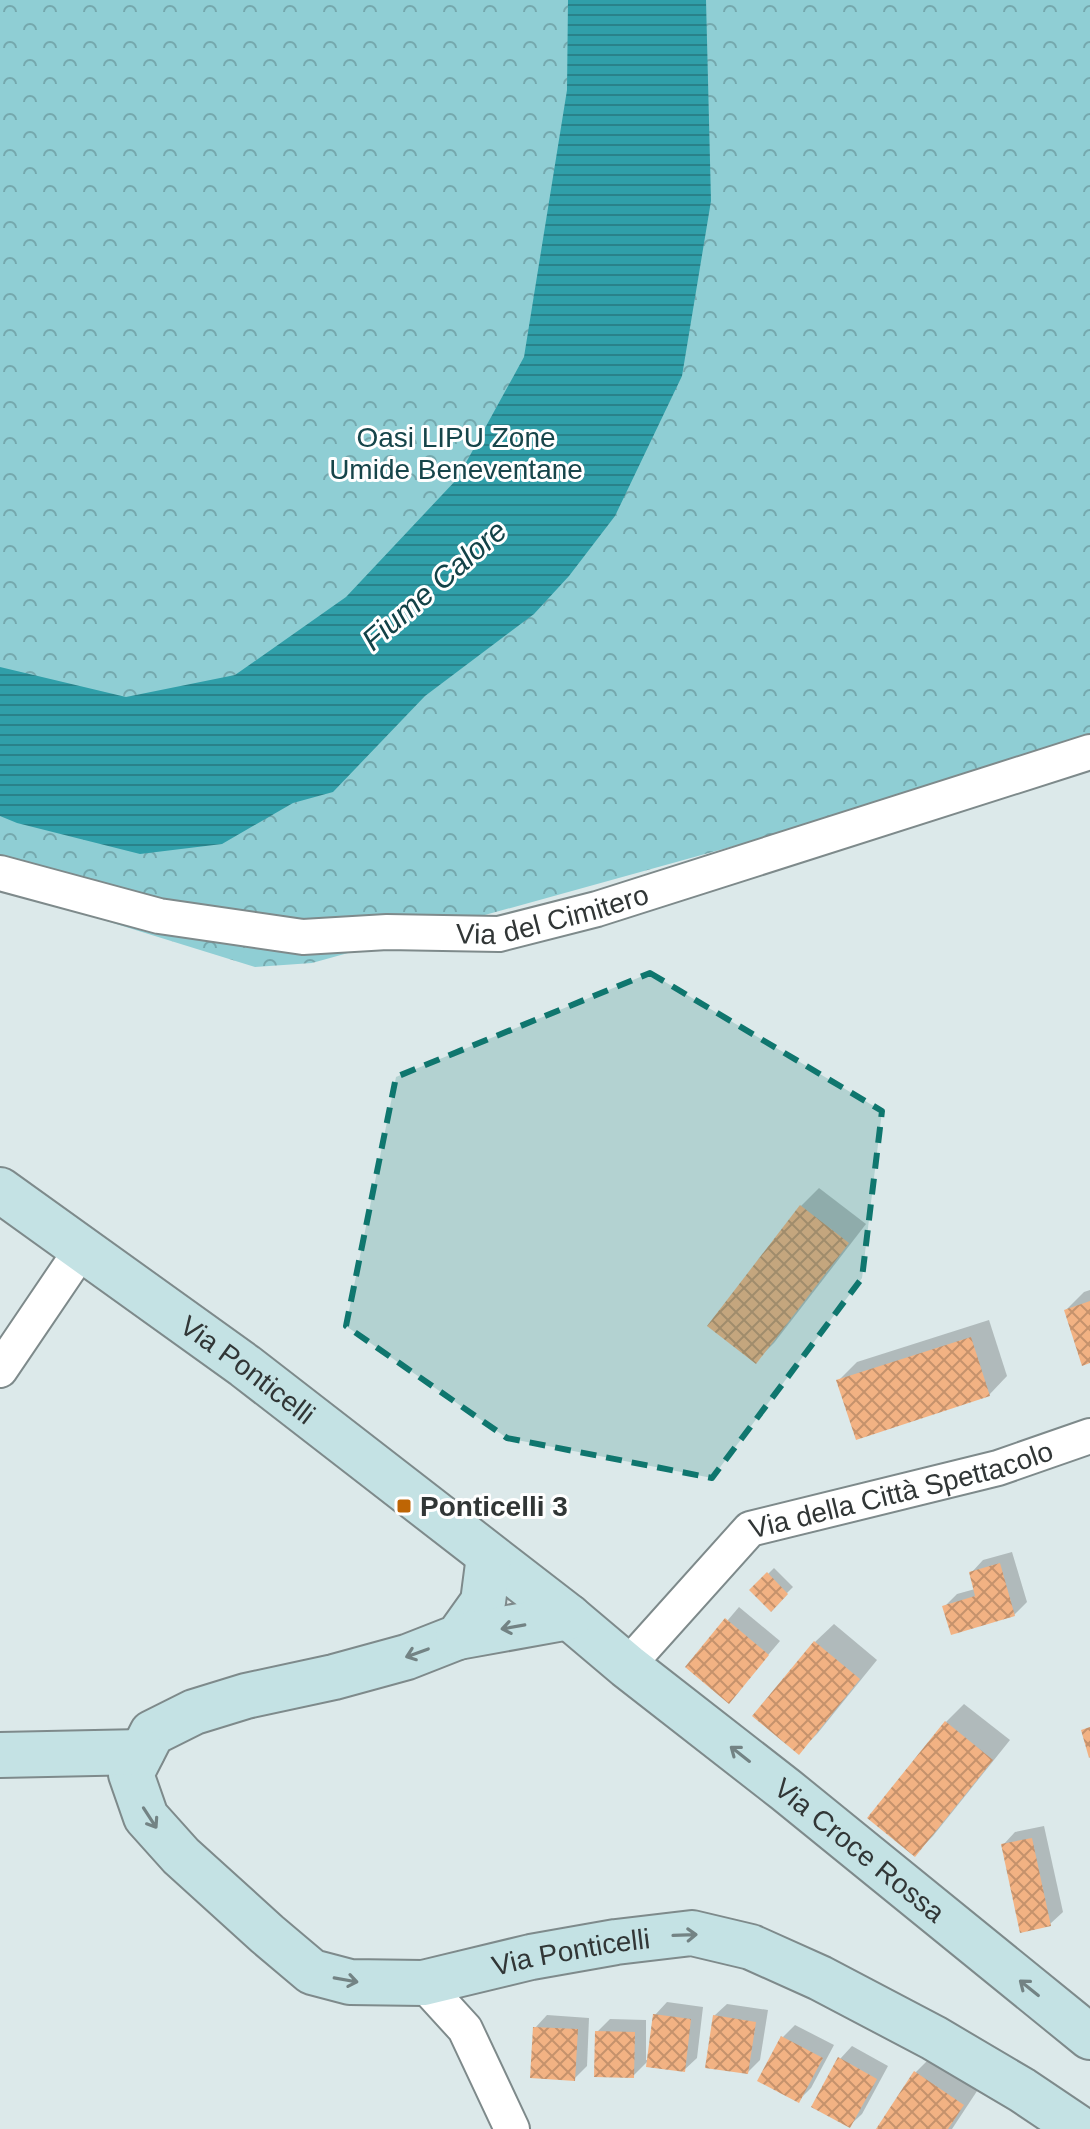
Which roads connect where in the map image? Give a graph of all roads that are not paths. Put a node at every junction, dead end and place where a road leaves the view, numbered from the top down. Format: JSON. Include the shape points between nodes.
{"nodes":[{"id":1,"x":1090,"y":752,"type":"edge"},
{"id":2,"x":0,"y":873,"type":"edge"},
{"id":3,"x":0,"y":1190,"type":"edge"},
{"id":4,"x":82,"y":1249,"type":"junction"},
{"id":5,"x":0,"y":1370,"type":"edge"},
{"id":6,"x":1090,"y":1436,"type":"edge"},
{"id":7,"x":489,"y":1556,"type":"junction"},
{"id":8,"x":569,"y":1617,"type":"junction"},
{"id":9,"x":458,"y":1637,"type":"junction"},
{"id":10,"x":627,"y":1666,"type":"junction"},
{"id":11,"x":142,"y":1752,"type":"junction"},
{"id":12,"x":0,"y":1755,"type":"edge"},
{"id":13,"x":423,"y":1983,"type":"junction"},
{"id":14,"x":1090,"y":2037,"type":"edge"},
{"id":15,"x":512,"y":2129,"type":"edge"},
{"id":16,"x":1080,"y":2129,"type":"edge"}],
"edges":[{"from":1,"to":2,"type":"street","name":"Via del Cimitero","via":[[597,909],[499,934],[303,937],[159,916]]},
{"from":3,"to":4,"type":"street","name":"Via Ponticelli"},
{"from":4,"to":5,"type":"street"},
{"from":4,"to":7,"type":"street","name":"Via Ponticelli","via":[[245,1366]]},
{"from":6,"to":10,"type":"street","name":"Via della Città Spettacolo","via":[[998,1468],[750,1529]]},
{"from":7,"to":8,"type":"street","name":"Via Ponticelli"},
{"from":7,"to":9,"type":"street","via":[[483,1602]]},
{"from":8,"to":9,"type":"street","one_way":true},
{"from":8,"to":10,"type":"street","name":"Via Ponticelli"},
{"from":9,"to":11,"type":"street","one_way":true,"via":[[407,1657],[194,1712],[152,1733]]},
{"from":14,"to":10,"type":"street","name":"Via Croce Rossa","one_way":true},
{"from":11,"to":12,"type":"street"},
{"from":11,"to":13,"type":"street","name":"Via Ponticelli","one_way":true,"via":[[131,1774],[146,1817],[181,1856],[312,1972],[350,1982]]},
{"from":13,"to":15,"type":"street","via":[[465,2029]]},
{"from":13,"to":16,"type":"street","name":"Via Ponticelli","one_way":true,"via":[[531,1957],[692,1933],[751,1947],[820,1978],[934,2038]]}]}
